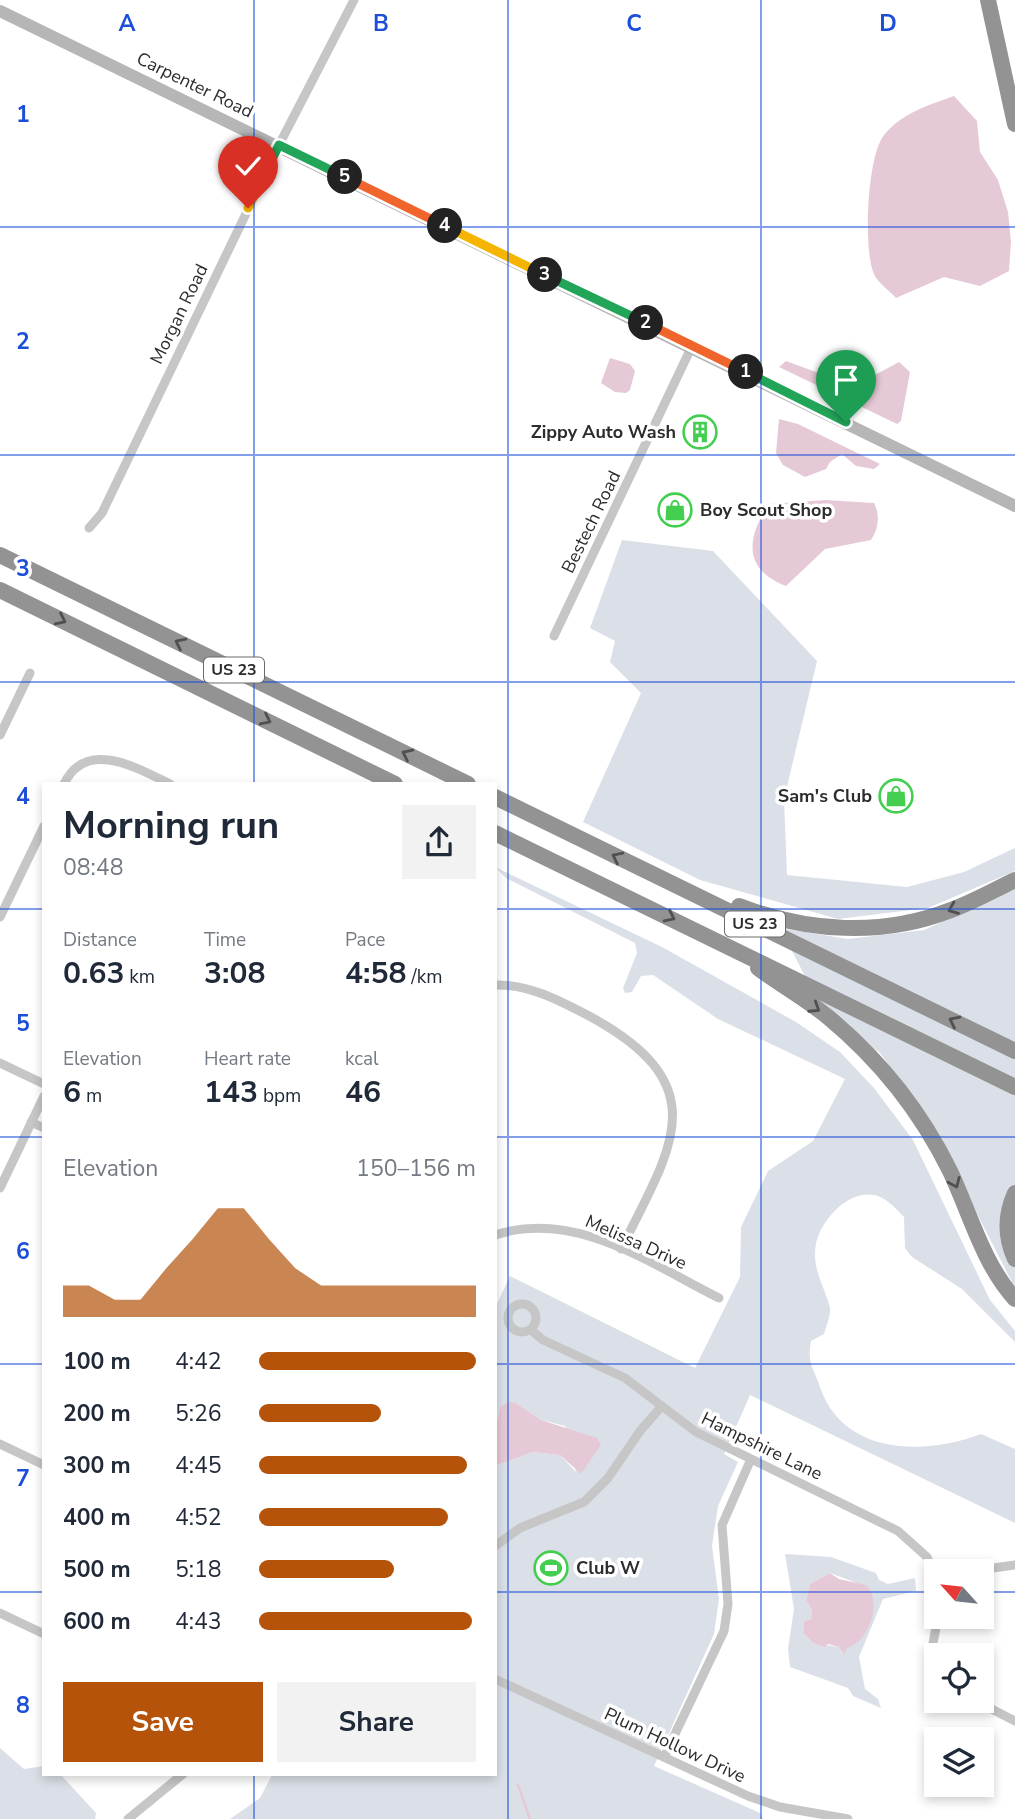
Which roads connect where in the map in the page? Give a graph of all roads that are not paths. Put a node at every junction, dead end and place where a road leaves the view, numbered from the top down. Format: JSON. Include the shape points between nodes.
{"nodes":[{"id":1,"x":354,"y":0,"type":"edge"},
{"id":2,"x":988,"y":0,"type":"edge"},
{"id":3,"x":0,"y":11,"type":"edge"},
{"id":4,"x":1015,"y":124,"type":"edge"},
{"id":5,"x":279,"y":145,"type":"junction"},
{"id":6,"x":692,"y":346,"type":"junction"},
{"id":7,"x":1015,"y":506,"type":"edge"},
{"id":8,"x":89,"y":528,"type":"dead end"},
{"id":9,"x":0,"y":555,"type":"edge"},
{"id":10,"x":0,"y":590,"type":"edge"},
{"id":11,"x":554,"y":636,"type":"dead end"},
{"id":12,"x":30,"y":673,"type":"dead end"},
{"id":13,"x":0,"y":735,"type":"edge"},
{"id":14,"x":65,"y":782,"type":"edge"},
{"id":15,"x":166,"y":782,"type":"edge"},
{"id":16,"x":391,"y":782,"type":"edge"},
{"id":17,"x":464,"y":782,"type":"edge"},
{"id":18,"x":497,"y":798,"type":"edge"},
{"id":19,"x":42,"y":830,"type":"edge"},
{"id":20,"x":497,"y":834,"type":"edge"},
{"id":21,"x":650,"y":873,"type":"junction"},
{"id":22,"x":1015,"y":880,"type":"edge"},
{"id":23,"x":0,"y":917,"type":"edge"},
{"id":24,"x":719,"y":941,"type":"junction"},
{"id":25,"x":497,"y":985,"type":"edge"},
{"id":26,"x":1015,"y":1051,"type":"edge"},
{"id":27,"x":0,"y":1063,"type":"edge"},
{"id":28,"x":42,"y":1083,"type":"edge"},
{"id":29,"x":1015,"y":1087,"type":"edge"},
{"id":30,"x":42,"y":1100,"type":"edge"},
{"id":31,"x":32,"y":1122,"type":"junction"},
{"id":32,"x":42,"y":1127,"type":"edge"},
{"id":33,"x":0,"y":1188,"type":"edge"},
{"id":34,"x":1015,"y":1193,"type":"edge"},
{"id":35,"x":497,"y":1234,"type":"edge"},
{"id":36,"x":621,"y":1249,"type":"junction"},
{"id":37,"x":1015,"y":1259,"type":"edge"},
{"id":38,"x":719,"y":1298,"type":"dead end"},
{"id":39,"x":1015,"y":1299,"type":"edge"},
{"id":40,"x":530,"y":1329,"type":"dead end"},
{"id":41,"x":662,"y":1406,"type":"junction"},
{"id":42,"x":0,"y":1444,"type":"edge"},
{"id":43,"x":751,"y":1459,"type":"junction"},
{"id":44,"x":42,"y":1464,"type":"edge"},
{"id":45,"x":497,"y":1545,"type":"edge"},
{"id":46,"x":928,"y":1559,"type":"edge"},
{"id":47,"x":1015,"y":1565,"type":"edge"},
{"id":48,"x":994,"y":1568,"type":"edge"},
{"id":49,"x":0,"y":1612,"type":"edge"},
{"id":50,"x":42,"y":1633,"type":"edge"},
{"id":51,"x":497,"y":1680,"type":"edge"},
{"id":52,"x":994,"y":1710,"type":"edge"},
{"id":53,"x":1015,"y":1721,"type":"edge"},
{"id":54,"x":664,"y":1757,"type":"junction"},
{"id":55,"x":181,"y":1776,"type":"edge"},
{"id":56,"x":128,"y":1819,"type":"edge"},
{"id":57,"x":848,"y":1819,"type":"edge"}],
"edges":[{"from":1,"to":5,"type":"street","name":"Morgan Road"},
{"from":2,"to":4,"type":"highway"},
{"from":3,"to":5,"type":"main road","name":"Carpenter Road"},
{"from":5,"to":6,"type":"main road","name":"Carpenter Road"},
{"from":5,"to":8,"type":"street","name":"Morgan Road","via":[[102,513]]},
{"from":6,"to":7,"type":"main road","name":"Carpenter Road"},
{"from":6,"to":11,"type":"street","name":"Bestech Road"},
{"from":17,"to":9,"type":"highway","number":"US 23","one_way":true},
{"from":10,"to":16,"type":"highway","number":"US 23","one_way":true},
{"from":12,"to":13,"type":"street"},
{"from":14,"to":15,"type":"street","via":[[74,770],[96,758],[131,766]]},
{"from":21,"to":18,"type":"highway","number":"US 23","one_way":true},
{"from":19,"to":23,"type":"street"},
{"from":20,"to":24,"type":"highway","number":"US 23","one_way":true},
{"from":22,"to":21,"type":"highway","one_way":true,"via":[[919,920],[835,929],[778,920]]},
{"from":26,"to":21,"type":"highway","number":"US 23","one_way":true},
{"from":24,"to":29,"type":"highway","number":"US 23"},
{"from":24,"to":39,"type":"highway","one_way":true,"via":[[825,1015],[862,1046],[895,1083],[928,1129],[995,1271]]},
{"from":25,"to":36,"type":"street","via":[[533,990],[569,1006],[641,1050],[660,1071],[675,1119],[669,1148]]},
{"from":27,"to":28,"type":"street"},
{"from":30,"to":31,"type":"street"},
{"from":31,"to":32,"type":"street"},
{"from":31,"to":33,"type":"street"},
{"from":34,"to":37,"type":"highway","via":[[1007,1233]]},
{"from":35,"to":36,"type":"street","name":"Melissa Drive","via":[[519,1227],[557,1227]]},
{"from":36,"to":38,"type":"street","name":"Melissa Drive"},
{"from":40,"to":41,"type":"street","name":"Hampshire Lane","via":[[543,1340],[625,1378]]},
{"from":41,"to":43,"type":"street","name":"Hampshire Lane","via":[[696,1432]]},
{"from":41,"to":45,"type":"street","via":[[584,1502],[520,1528]]},
{"from":42,"to":44,"type":"street"},
{"from":43,"to":46,"type":"street","name":"Hampshire Lane","via":[[898,1531]]},
{"from":43,"to":54,"type":"street","via":[[722,1525],[728,1604],[723,1631]]},
{"from":47,"to":48,"type":"street"},
{"from":49,"to":50,"type":"street"},
{"from":51,"to":54,"type":"street","name":"Plum Hollow Drive"},
{"from":52,"to":53,"type":"street"},
{"from":54,"to":57,"type":"street","name":"Plum Hollow Drive","via":[[713,1782],[780,1807]]},
{"from":55,"to":56,"type":"street"}]}
